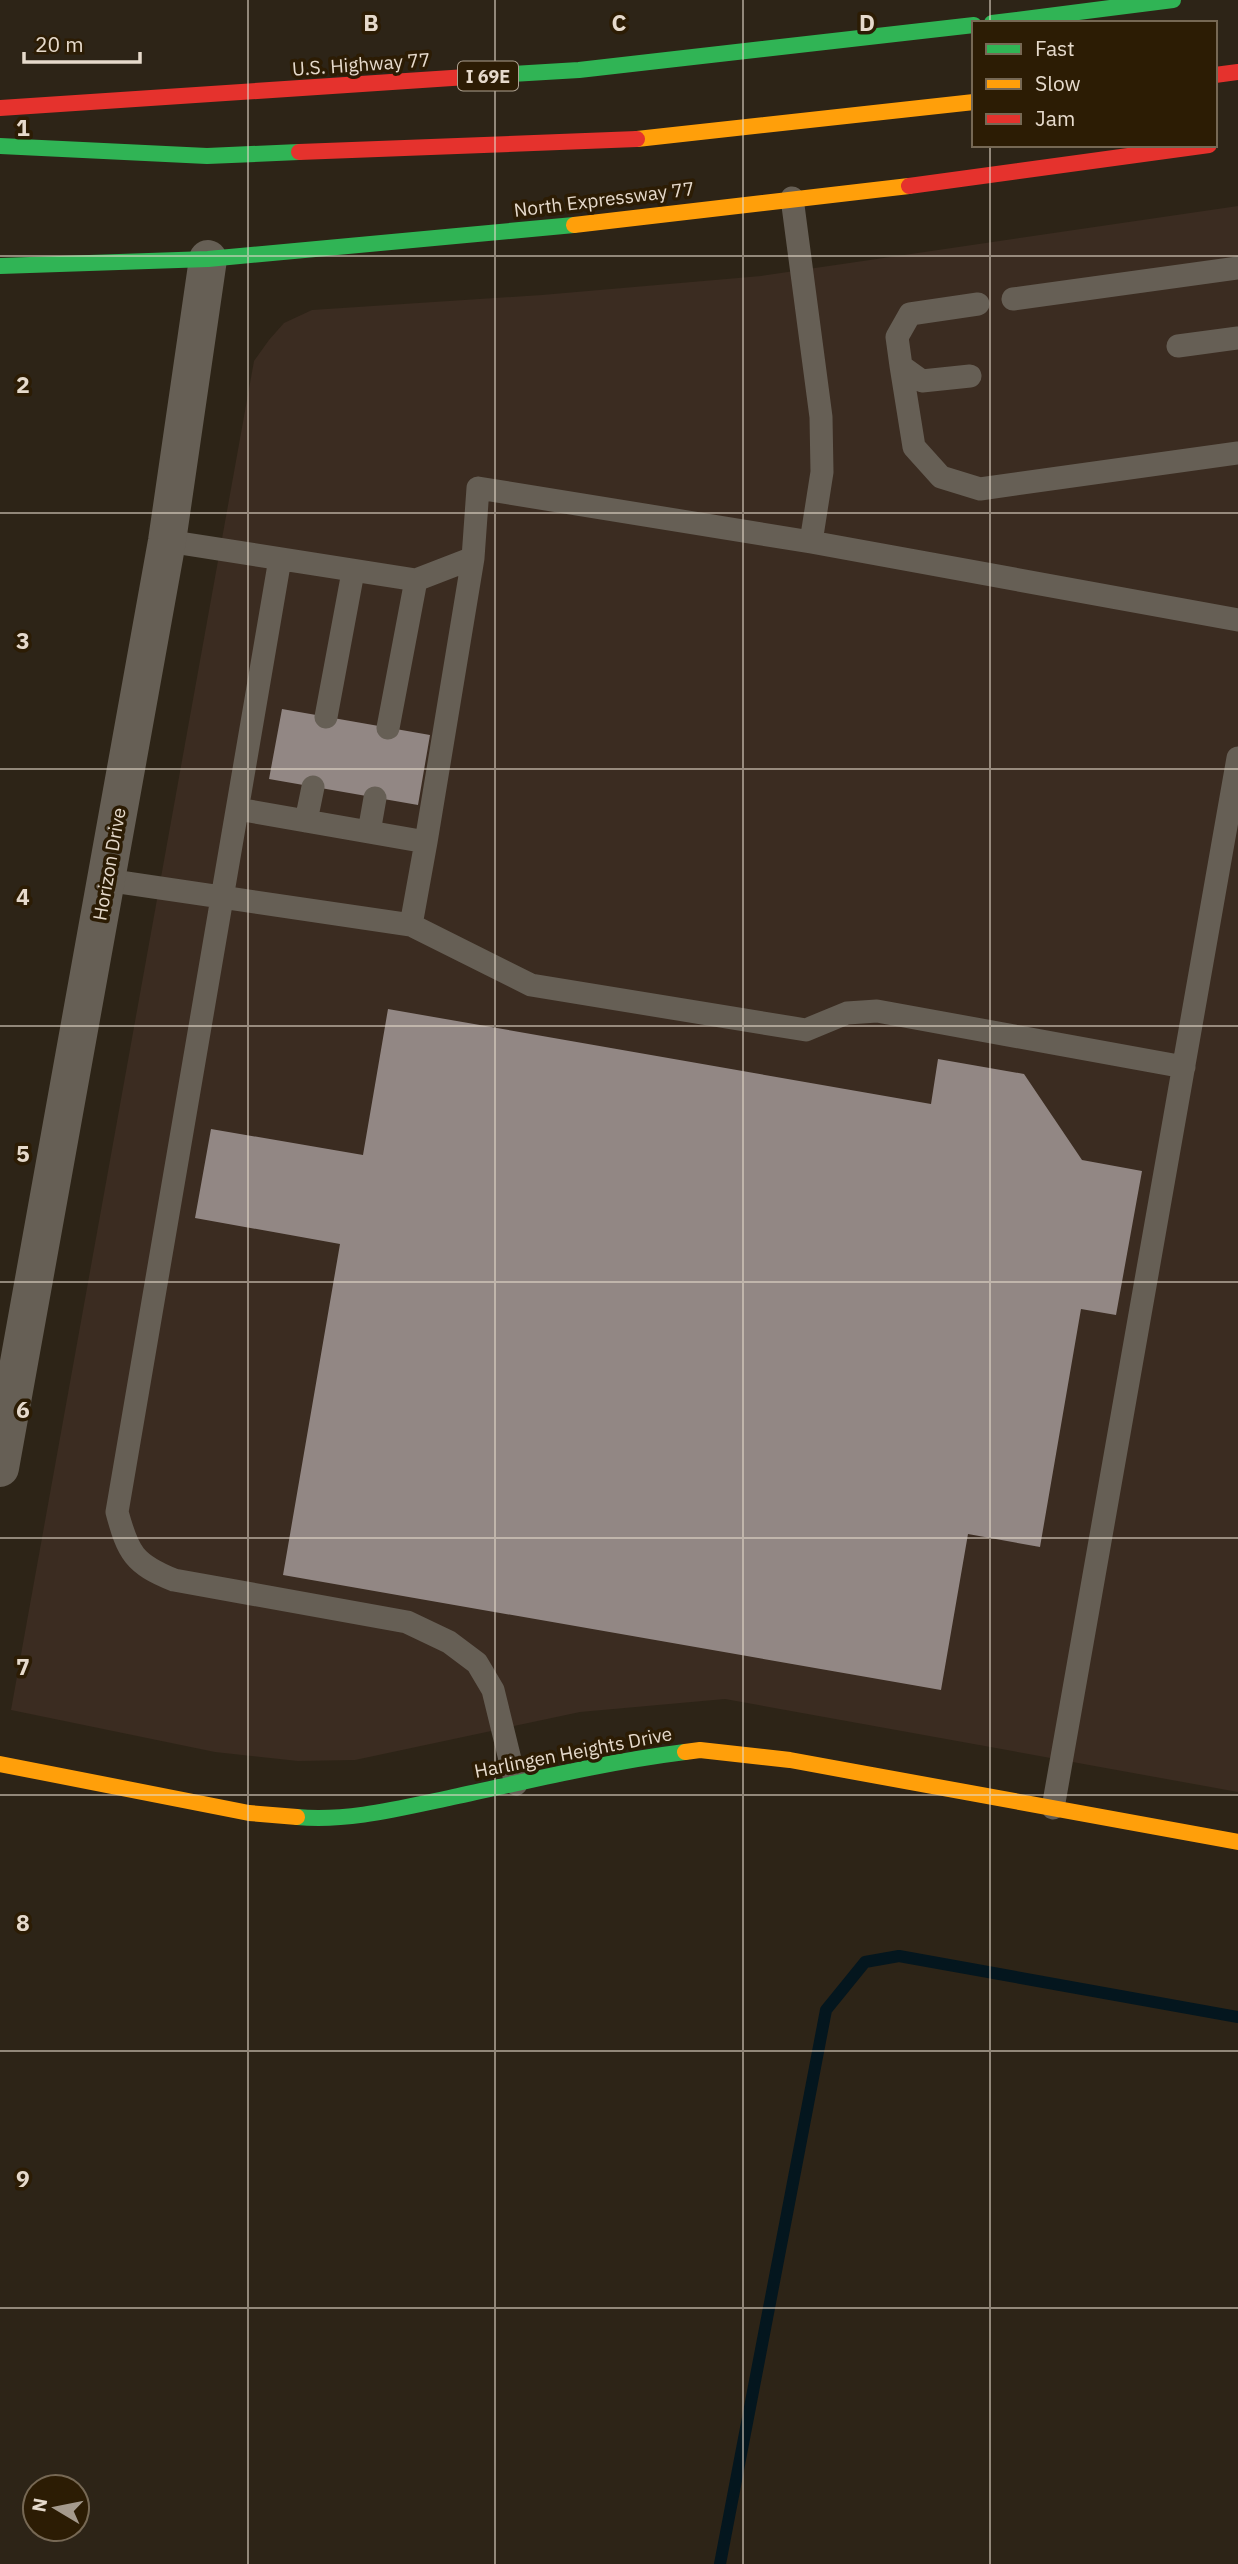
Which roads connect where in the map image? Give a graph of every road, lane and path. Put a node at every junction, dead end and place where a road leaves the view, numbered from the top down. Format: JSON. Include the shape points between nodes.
{"nodes":[{"id":1,"x":1173,"y":0,"type":"edge"},
{"id":2,"x":1008,"y":21,"type":"edge"},
{"id":3,"x":972,"y":25,"type":"edge"},
{"id":4,"x":1238,"y":72,"type":"edge"},
{"id":5,"x":1217,"y":75,"type":"edge"},
{"id":6,"x":972,"y":102,"type":"edge"},
{"id":7,"x":0,"y":108,"type":"edge"},
{"id":8,"x":0,"y":146,"type":"edge"},
{"id":9,"x":1195,"y":147,"type":"edge"},
{"id":10,"x":792,"y":198,"type":"junction"},
{"id":11,"x":208,"y":259,"type":"junction"},
{"id":12,"x":0,"y":266,"type":"edge"},
{"id":13,"x":1238,"y":268,"type":"edge"},
{"id":14,"x":1013,"y":299,"type":"dead end"},
{"id":15,"x":978,"y":304,"type":"dead end"},
{"id":16,"x":1238,"y":338,"type":"edge"},
{"id":17,"x":1178,"y":346,"type":"dead end"},
{"id":18,"x":901,"y":366,"type":"junction"},
{"id":19,"x":970,"y":376,"type":"dead end"},
{"id":20,"x":1238,"y":453,"type":"edge"},
{"id":21,"x":167,"y":541,"type":"junction"},
{"id":22,"x":811,"y":542,"type":"junction"},
{"id":23,"x":473,"y":558,"type":"junction"},
{"id":24,"x":280,"y":559,"type":"junction"},
{"id":25,"x":353,"y":572,"type":"junction"},
{"id":26,"x":416,"y":580,"type":"junction"},
{"id":27,"x":1238,"y":620,"type":"edge"},
{"id":28,"x":326,"y":717,"type":"dead end"},
{"id":29,"x":388,"y":727,"type":"dead end"},
{"id":30,"x":1238,"y":758,"type":"edge"},
{"id":31,"x":313,"y":787,"type":"dead end"},
{"id":32,"x":375,"y":798,"type":"dead end"},
{"id":33,"x":238,"y":808,"type":"junction"},
{"id":34,"x":306,"y":821,"type":"junction"},
{"id":35,"x":369,"y":832,"type":"junction"},
{"id":36,"x":426,"y":842,"type":"junction"},
{"id":37,"x":106,"y":880,"type":"junction"},
{"id":38,"x":224,"y":897,"type":"junction"},
{"id":39,"x":411,"y":925,"type":"junction"},
{"id":40,"x":1184,"y":1067,"type":"junction"},
{"id":41,"x":0,"y":1468,"type":"edge"},
{"id":42,"x":0,"y":1764,"type":"edge"},
{"id":43,"x":516,"y":1784,"type":"junction"},
{"id":44,"x":1053,"y":1808,"type":"junction"},
{"id":45,"x":1238,"y":1842,"type":"edge"}],
"edges":[{"from":1,"to":2,"type":"main road"},
{"from":3,"to":7,"type":"main road","name":"U.S. Highway 77","number":"I 69E","via":[[579,70]]},
{"from":4,"to":5,"type":"main road"},
{"from":6,"to":8,"type":"main road","via":[[659,138],[207,156]]},
{"from":9,"to":10,"type":"main road","name":"North Expressway 77"},
{"from":10,"to":11,"type":"main road","name":"North Expressway 77","via":[[559,227]]},
{"from":10,"to":22,"type":"lane","via":[[821,417],[822,472]]},
{"from":11,"to":12,"type":"main road","name":"North Expressway 77"},
{"from":11,"to":21,"type":"street","name":"Horizon Drive"},
{"from":13,"to":14,"type":"lane"},
{"from":15,"to":18,"type":"lane","via":[[910,314],[897,337]]},
{"from":16,"to":17,"type":"lane"},
{"from":18,"to":19,"type":"lane","via":[[922,381]]},
{"from":18,"to":20,"type":"lane","via":[[915,447],[941,477],[980,489]]},
{"from":21,"to":24,"type":"lane"},
{"from":21,"to":37,"type":"street","name":"Horizon Drive"},
{"from":22,"to":23,"type":"lane","via":[[478,488]]},
{"from":22,"to":27,"type":"lane"},
{"from":23,"to":26,"type":"lane"},
{"from":23,"to":36,"type":"lane"},
{"from":24,"to":25,"type":"lane"},
{"from":24,"to":33,"type":"lane"},
{"from":25,"to":26,"type":"lane"},
{"from":25,"to":28,"type":"lane"},
{"from":26,"to":29,"type":"lane"},
{"from":30,"to":40,"type":"lane"},
{"from":31,"to":34,"type":"lane"},
{"from":32,"to":35,"type":"lane"},
{"from":33,"to":34,"type":"lane"},
{"from":33,"to":38,"type":"lane"},
{"from":34,"to":35,"type":"lane"},
{"from":35,"to":36,"type":"lane"},
{"from":36,"to":39,"type":"lane"},
{"from":37,"to":38,"type":"lane"},
{"from":37,"to":41,"type":"street","name":"Horizon Drive"},
{"from":38,"to":39,"type":"lane"},
{"from":38,"to":43,"type":"lane","via":[[117,1513],[126,1547],[146,1568],[174,1580],[407,1622],[449,1643],[477,1663],[493,1690]]},
{"from":39,"to":40,"type":"lane","via":[[531,985],[806,1030],[847,1013],[877,1011]]},
{"from":40,"to":44,"type":"lane"},
{"from":42,"to":43,"type":"main road","name":"Harlingen Heights Drive","via":[[249,1813],[317,1819],[400,1808]]},
{"from":43,"to":44,"type":"main road","name":"Harlingen Heights Drive","via":[[636,1758],[700,1750],[790,1760]]},
{"from":44,"to":45,"type":"main road","name":"Harlingen Heights Drive"}]}
